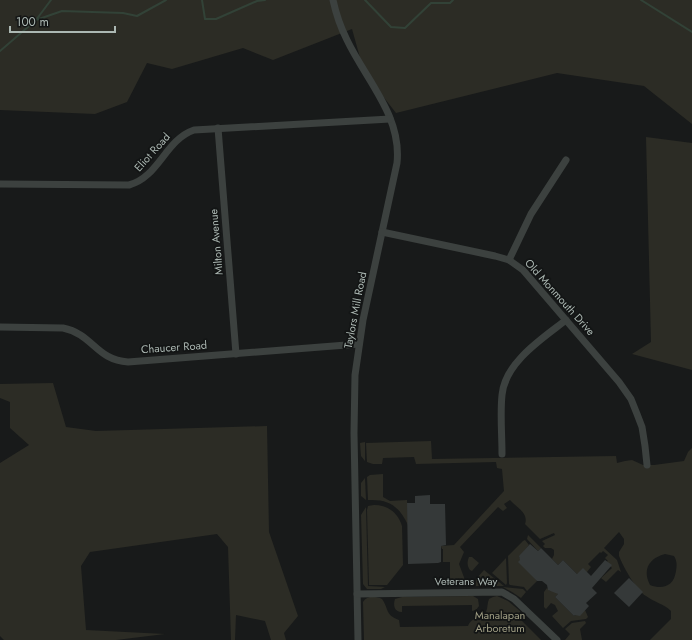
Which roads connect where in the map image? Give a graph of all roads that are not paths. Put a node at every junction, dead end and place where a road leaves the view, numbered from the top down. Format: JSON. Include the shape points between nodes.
{"nodes":[{"id":1,"x":333,"y":1,"type":"edge"},
{"id":2,"x":390,"y":119,"type":"junction"},
{"id":3,"x":218,"y":128,"type":"junction"},
{"id":4,"x":566,"y":160,"type":"dead end"},
{"id":5,"x":0,"y":184,"type":"edge"},
{"id":6,"x":382,"y":232,"type":"junction"},
{"id":7,"x":509,"y":260,"type":"junction"},
{"id":8,"x":566,"y":320,"type":"junction"},
{"id":9,"x":0,"y":327,"type":"edge"},
{"id":10,"x":359,"y":344,"type":"junction"},
{"id":11,"x":236,"y":354,"type":"junction"},
{"id":12,"x":502,"y":454,"type":"dead end"},
{"id":13,"x":647,"y":465,"type":"dead end"},
{"id":14,"x":357,"y":594,"type":"junction"},
{"id":15,"x":358,"y":640,"type":"edge"},
{"id":16,"x":557,"y":640,"type":"edge"}],
"edges":[{"from":1,"to":2,"type":"street","name":"Taylors Mill Road","via":[[347,41]]},
{"from":2,"to":3,"type":"street","name":"Eliot Road"},
{"from":2,"to":6,"type":"street","name":"Taylors Mill Road","via":[[395,131],[397,156]]},
{"from":3,"to":5,"type":"street","name":"Eliot Road","via":[[194,130],[184,134],[143,179],[129,185]]},
{"from":3,"to":11,"type":"street","name":"Milton Avenue"},
{"from":4,"to":7,"type":"street","via":[[531,214]]},
{"from":6,"to":7,"type":"street","name":"Old Monmouth Drive"},
{"from":6,"to":10,"type":"street","name":"Taylors Mill Road"},
{"from":7,"to":8,"type":"street","name":"Old Monmouth Drive","via":[[523,270]]},
{"from":8,"to":12,"type":"street","via":[[522,356],[513,366],[505,382],[502,394]]},
{"from":8,"to":13,"type":"street","name":"Old Monmouth Drive","via":[[619,382],[631,400],[642,427]]},
{"from":9,"to":11,"type":"street","name":"Chaucer Road","via":[[69,329],[83,336],[103,354],[120,362]]},
{"from":10,"to":11,"type":"street","name":"Chaucer Road"},
{"from":10,"to":14,"type":"street","name":"Taylors Mill Road","via":[[354,400]]},
{"from":14,"to":15,"type":"street","name":"Taylors Mill Road"},
{"from":14,"to":16,"type":"street","name":"Veterans Way","via":[[502,592],[514,599]]}]}
